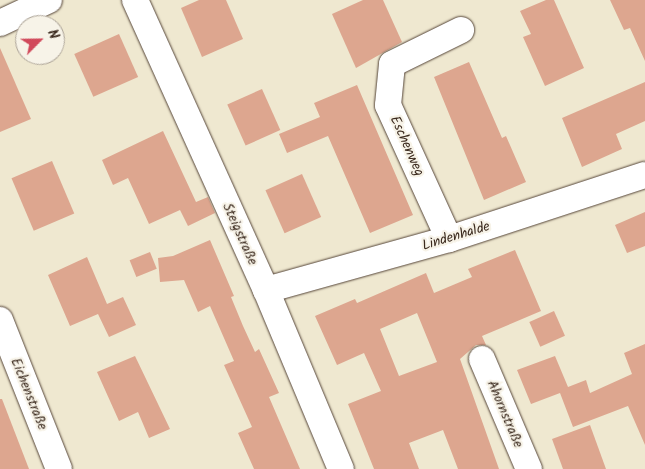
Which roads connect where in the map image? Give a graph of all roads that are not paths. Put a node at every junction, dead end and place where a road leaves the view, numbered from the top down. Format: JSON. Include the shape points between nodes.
{"nodes":[{"id":1,"x":49,"y":0,"type":"edge"},
{"id":2,"x":135,"y":0,"type":"edge"},
{"id":3,"x":0,"y":23,"type":"edge"},
{"id":4,"x":461,"y":30,"type":"dead end"},
{"id":5,"x":645,"y":175,"type":"edge"},
{"id":6,"x":449,"y":239,"type":"junction"},
{"id":7,"x":266,"y":290,"type":"junction"},
{"id":8,"x":0,"y":320,"type":"edge"},
{"id":9,"x":482,"y":359,"type":"dead end"},
{"id":10,"x":59,"y":469,"type":"edge"},
{"id":11,"x":341,"y":469,"type":"edge"},
{"id":12,"x":529,"y":469,"type":"edge"}],
"edges":[{"from":1,"to":3,"type":"street"},
{"from":2,"to":7,"type":"street","name":"Steigstraße"},
{"from":4,"to":6,"type":"street","name":"Eschenweg","via":[[392,64],[388,105]]},
{"from":5,"to":6,"type":"street","name":"Lindenhalde"},
{"from":6,"to":7,"type":"street","name":"Lindenhalde"},
{"from":7,"to":11,"type":"street","name":"Steigstraße"},
{"from":8,"to":10,"type":"street","name":"Eichenstraße"},
{"from":9,"to":12,"type":"street","name":"Ahornstraße"}]}
